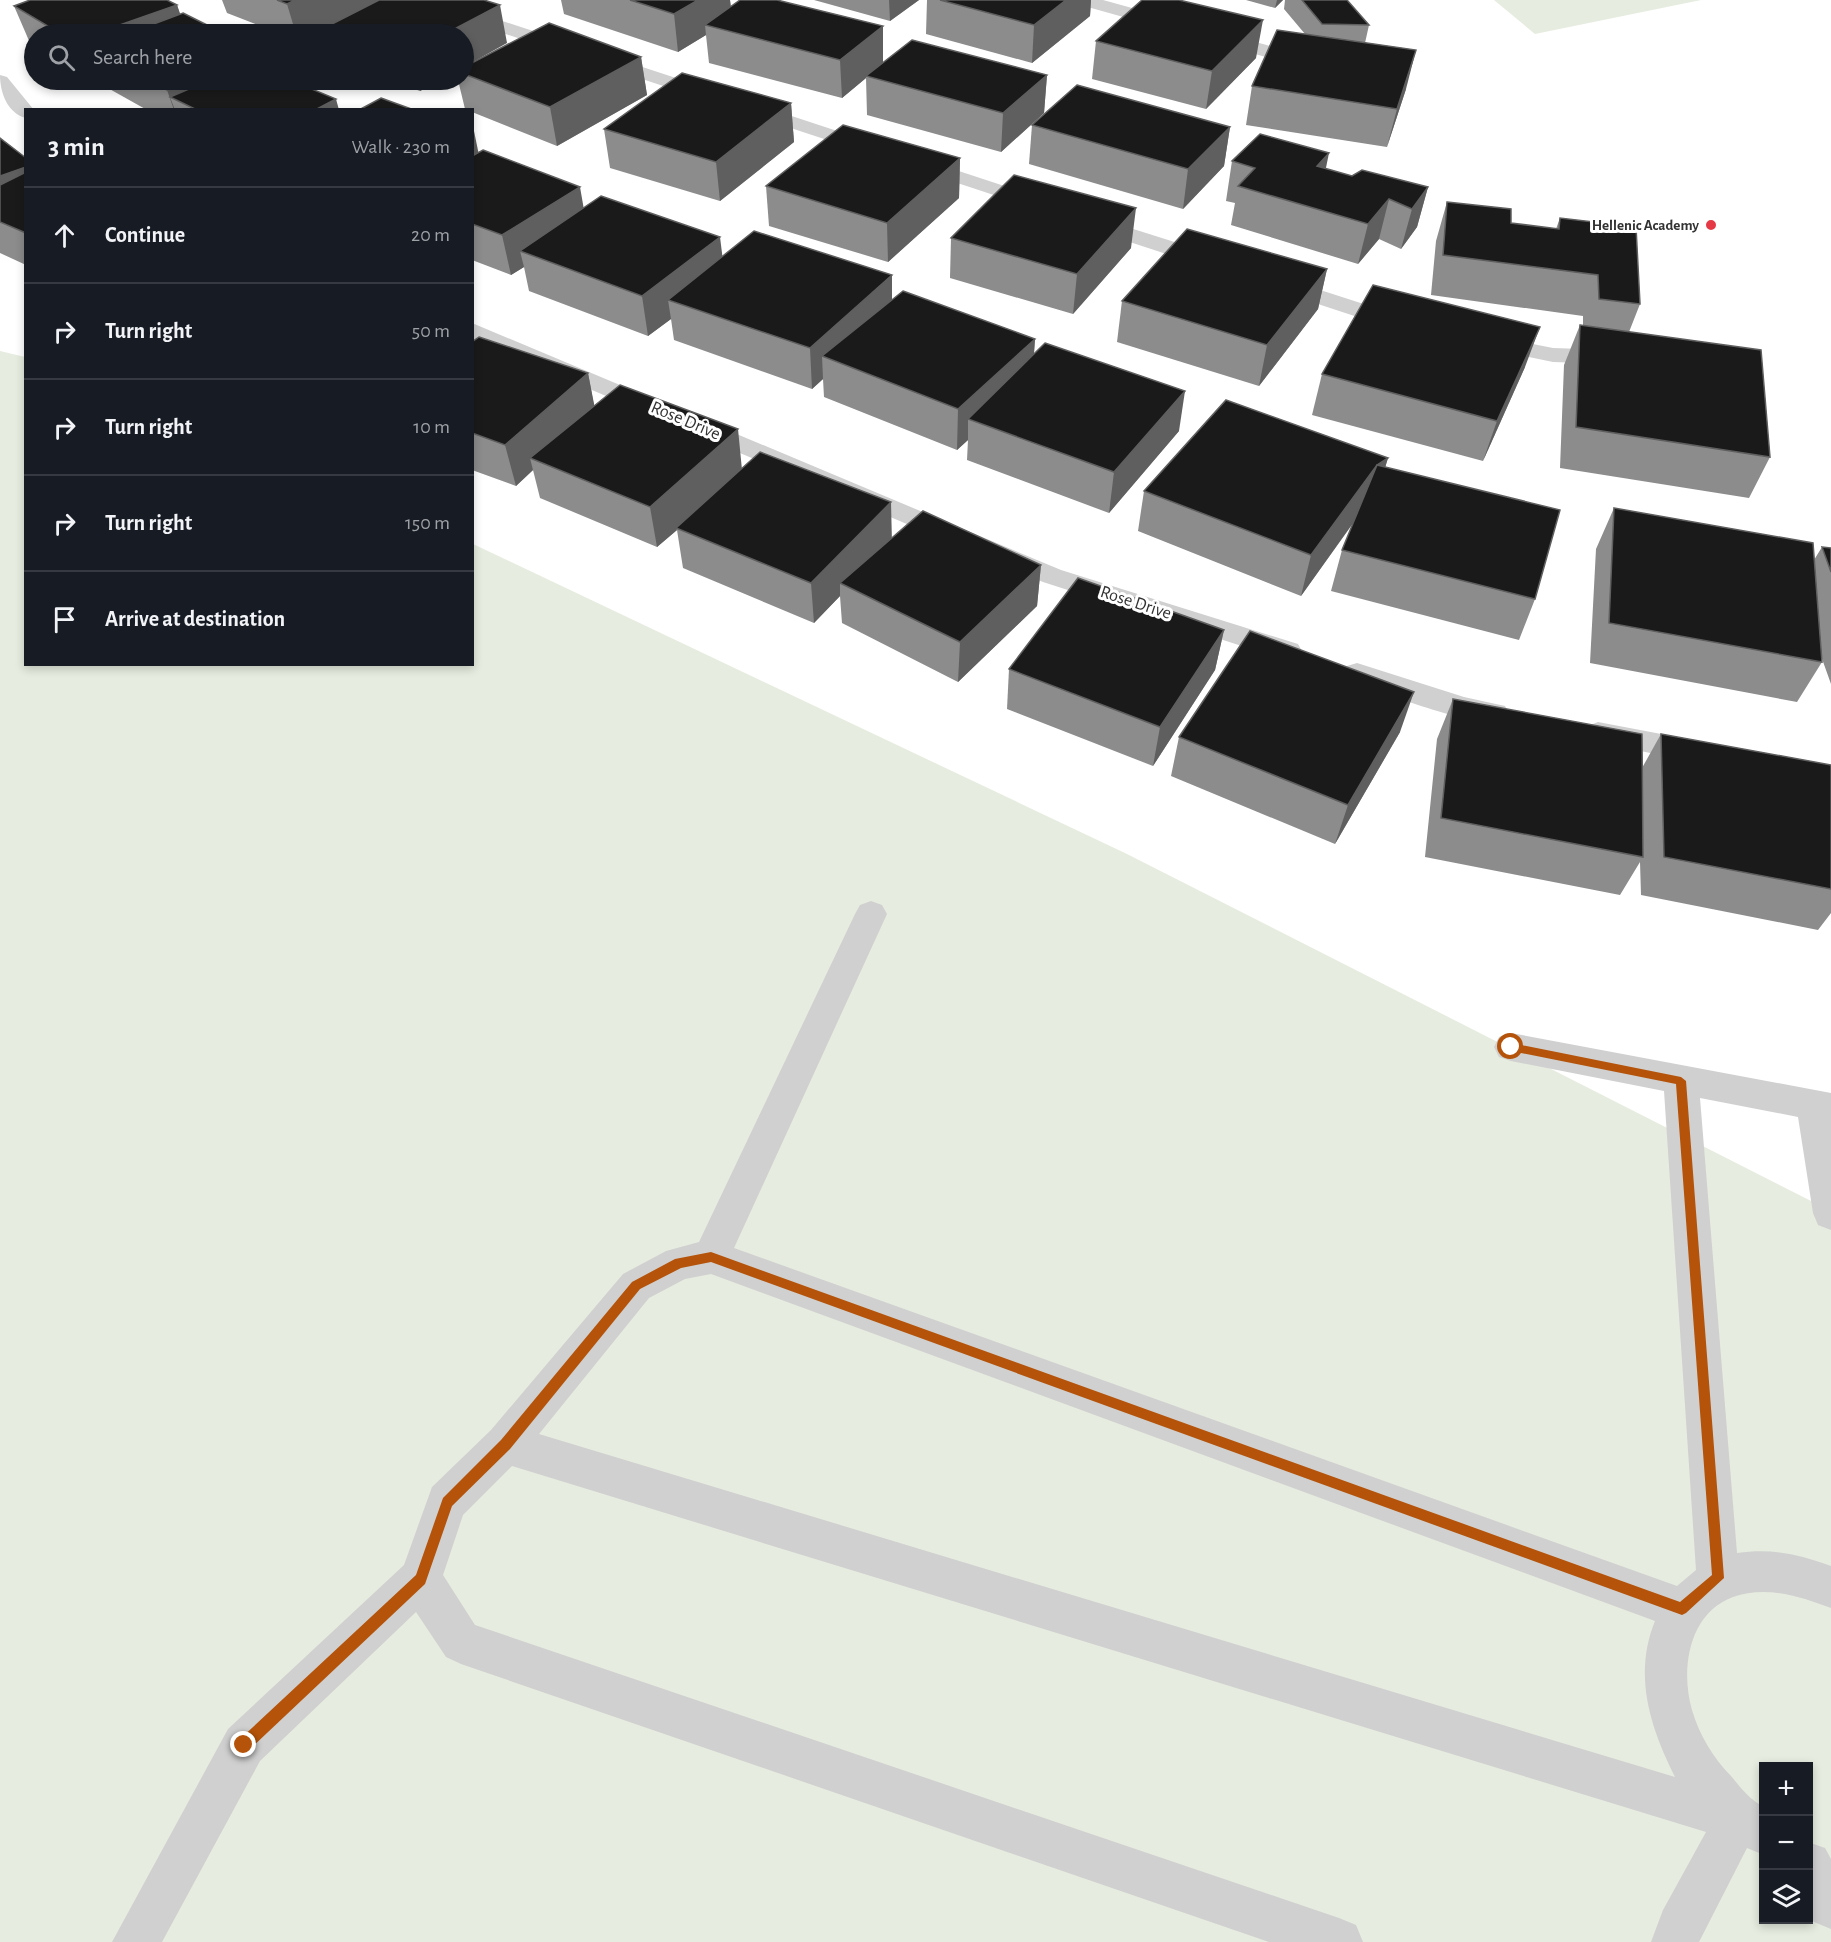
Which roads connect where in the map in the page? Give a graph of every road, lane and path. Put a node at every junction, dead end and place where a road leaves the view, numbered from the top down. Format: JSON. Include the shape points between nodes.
{"nodes":[{"id":1,"x":437,"y":0,"type":"edge"},
{"id":2,"x":1083,"y":0,"type":"edge"},
{"id":3,"x":1330,"y":61,"type":"edge"},
{"id":4,"x":0,"y":81,"type":"edge"},
{"id":5,"x":24,"y":110,"type":"edge"},
{"id":6,"x":1228,"y":266,"type":"edge"},
{"id":7,"x":1262,"y":278,"type":"edge"},
{"id":8,"x":1421,"y":328,"type":"edge"},
{"id":9,"x":474,"y":331,"type":"edge"},
{"id":10,"x":1465,"y":338,"type":"edge"},
{"id":11,"x":1636,"y":357,"type":"edge"},
{"id":12,"x":1521,"y":718,"type":"edge"},
{"id":13,"x":1579,"y":730,"type":"edge"},
{"id":14,"x":1719,"y":757,"type":"edge"},
{"id":15,"x":871,"y":914,"type":"dead end"},
{"id":16,"x":1511,"y":1047,"type":"dead end"},
{"id":17,"x":1681,"y":1081,"type":"junction"},
{"id":18,"x":1822,"y":1107,"type":"edge"},
{"id":19,"x":1831,"y":1213,"type":"edge"},
{"id":20,"x":711,"y":1257,"type":"junction"},
{"id":21,"x":506,"y":1444,"type":"junction"},
{"id":22,"x":1718,"y":1578,"type":"junction"},
{"id":23,"x":420,"y":1579,"type":"junction"},
{"id":24,"x":1831,"y":1587,"type":"edge"},
{"id":25,"x":1682,"y":1609,"type":"junction"},
{"id":26,"x":1751,"y":1825,"type":"edge"},
{"id":27,"x":1813,"y":1851,"type":"edge"},
{"id":28,"x":1831,"y":1853,"type":"edge"},
{"id":29,"x":1812,"y":1870,"type":"edge"},
{"id":30,"x":1831,"y":1905,"type":"edge"},
{"id":31,"x":136,"y":1942,"type":"edge"},
{"id":32,"x":1339,"y":1942,"type":"edge"},
{"id":33,"x":1675,"y":1942,"type":"edge"}],
"edges":[{"from":1,"to":6,"type":"lane","via":[[469,16]]},
{"from":2,"to":3,"type":"lane","via":[[1298,60]]},
{"from":4,"to":5,"type":"lane"},
{"from":7,"to":8,"type":"lane"},
{"from":9,"to":12,"type":"lane","name":"Rose Drive","via":[[1052,576],[1462,707]]},
{"from":10,"to":11,"type":"lane","via":[[1552,355]]},
{"from":13,"to":14,"type":"lane"},
{"from":15,"to":20,"type":"lane"},
{"from":16,"to":17,"type":"lane"},
{"from":17,"to":18,"type":"lane"},
{"from":17,"to":22,"type":"lane"},
{"from":18,"to":19,"type":"lane"},
{"from":20,"to":21,"type":"lane","via":[[679,1263],[636,1286]]},
{"from":20,"to":25,"type":"lane"},
{"from":21,"to":23,"type":"lane","via":[[447,1502]]},
{"from":21,"to":26,"type":"lane"},
{"from":22,"to":24,"type":"lane","via":[[1761,1569],[1809,1577]]},
{"from":22,"to":25,"type":"lane"},
{"from":23,"to":31,"type":"lane","via":[[244,1745]]},
{"from":23,"to":32,"type":"lane","via":[[461,1642]]},
{"from":25,"to":26,"type":"lane","via":[[1665,1653],[1669,1708],[1694,1766]]},
{"from":26,"to":33,"type":"lane","via":[[1680,1927]]},
{"from":27,"to":28,"type":"lane"},
{"from":29,"to":30,"type":"lane"}]}
